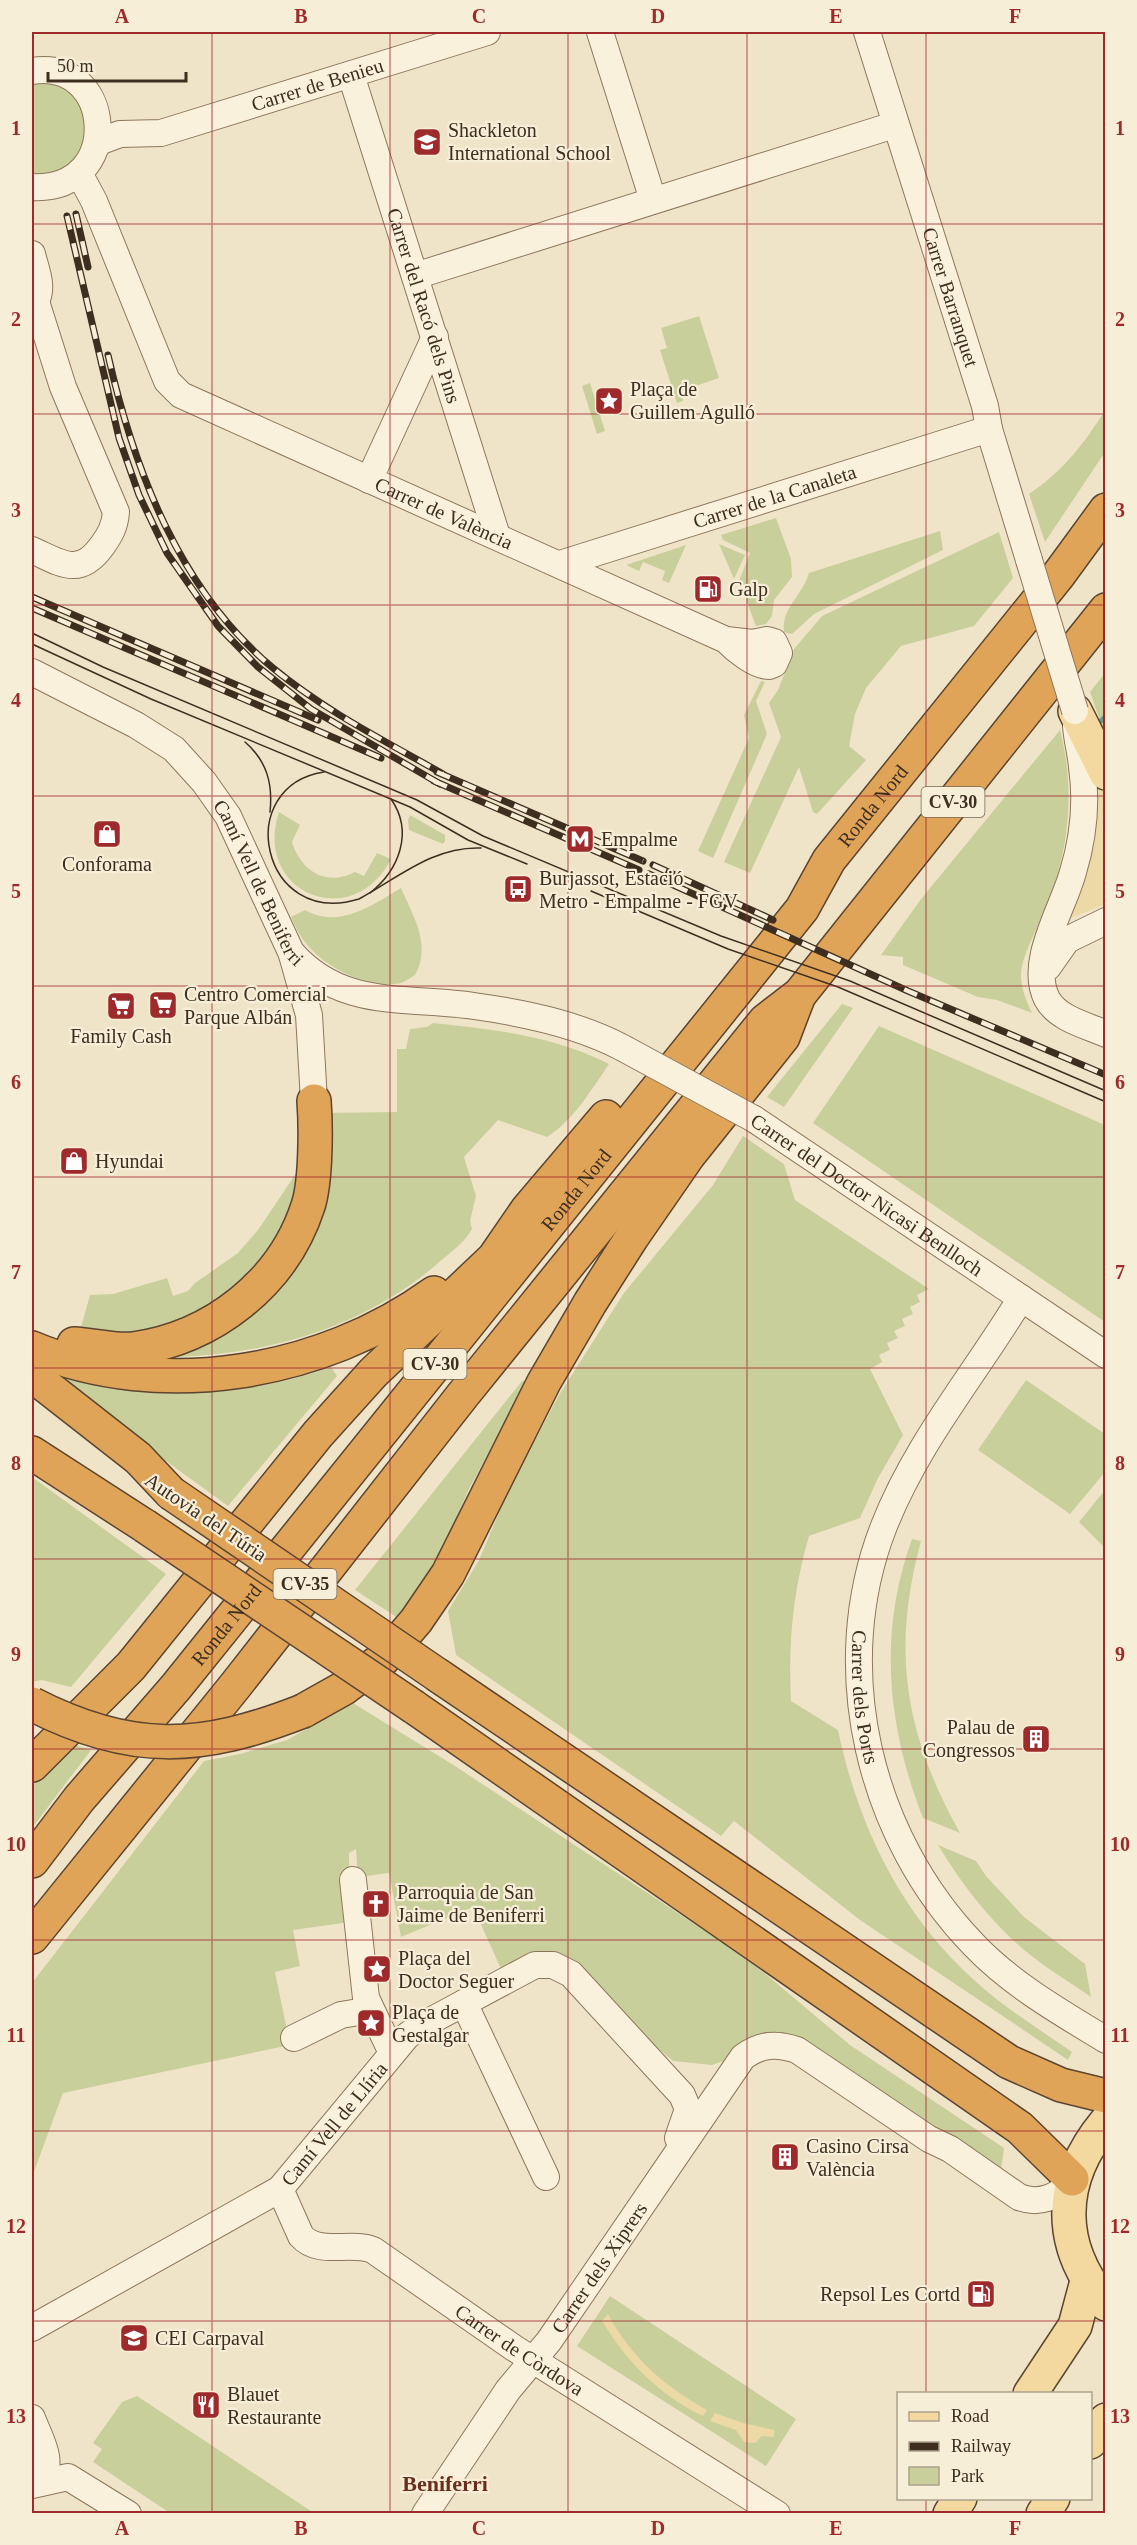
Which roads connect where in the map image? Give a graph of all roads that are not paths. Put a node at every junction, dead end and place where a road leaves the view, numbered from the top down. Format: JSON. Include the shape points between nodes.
{"nodes":[{"id":1,"x":487,"y":32,"type":"edge"},
{"id":2,"x":600,"y":32,"type":"edge"},
{"id":3,"x":868,"y":33,"type":"edge"},
{"id":4,"x":32,"y":71,"type":"edge"},
{"id":5,"x":351,"y":75,"type":"junction"},
{"id":6,"x":95,"y":108,"type":"junction"},
{"id":7,"x":894,"y":125,"type":"junction"},
{"id":8,"x":147,"y":133,"type":"junction"},
{"id":9,"x":96,"y":146,"type":"junction"},
{"id":10,"x":79,"y":173,"type":"junction"},
{"id":11,"x":41,"y":186,"type":"edge"},
{"id":12,"x":653,"y":200,"type":"junction"},
{"id":13,"x":32,"y":204,"type":"edge"},
{"id":14,"x":32,"y":254,"type":"edge"},
{"id":15,"x":415,"y":276,"type":"junction"},
{"id":16,"x":33,"y":299,"type":"edge"},
{"id":17,"x":38,"y":334,"type":"edge"},
{"id":18,"x":435,"y":337,"type":"junction"},
{"id":19,"x":989,"y":429,"type":"junction"},
{"id":20,"x":369,"y":480,"type":"junction"},
{"id":21,"x":1106,"y":510,"type":"edge"},
{"id":22,"x":497,"y":536,"type":"junction"},
{"id":23,"x":32,"y":550,"type":"edge"},
{"id":24,"x":560,"y":564,"type":"junction"},
{"id":25,"x":1106,"y":610,"type":"edge"},
{"id":26,"x":726,"y":640,"type":"dead end"},
{"id":27,"x":32,"y":672,"type":"edge"},
{"id":28,"x":1075,"y":711,"type":"junction"},
{"id":29,"x":1106,"y":773,"type":"edge"},
{"id":30,"x":829,"y":860,"type":"junction"},
{"id":31,"x":1106,"y":921,"type":"edge"},
{"id":32,"x":291,"y":952,"type":"junction"},
{"id":33,"x":1043,"y":988,"type":"junction"},
{"id":34,"x":800,"y":994,"type":"junction"},
{"id":35,"x":1106,"y":1034,"type":"edge"},
{"id":36,"x":622,"y":1048,"type":"joint"},
{"id":37,"x":314,"y":1101,"type":"joint"},
{"id":38,"x":527,"y":1210,"type":"junction"},
{"id":39,"x":1021,"y":1298,"type":"junction"},
{"id":40,"x":32,"y":1331,"type":"edge"},
{"id":41,"x":1106,"y":1355,"type":"edge"},
{"id":42,"x":33,"y":1376,"type":"edge"},
{"id":43,"x":32,"y":1453,"type":"edge"},
{"id":44,"x":32,"y":1704,"type":"edge"},
{"id":45,"x":32,"y":1765,"type":"edge"},
{"id":46,"x":32,"y":1861,"type":"edge"},
{"id":47,"x":353,"y":1880,"type":"dead end"},
{"id":48,"x":32,"y":1937,"type":"edge"},
{"id":49,"x":464,"y":2003,"type":"junction"},
{"id":50,"x":366,"y":2007,"type":"junction"},
{"id":51,"x":294,"y":2038,"type":"dead end"},
{"id":52,"x":1106,"y":2040,"type":"edge"},
{"id":53,"x":392,"y":2053,"type":"junction"},
{"id":54,"x":1106,"y":2096,"type":"edge"},
{"id":55,"x":687,"y":2107,"type":"joint"},
{"id":56,"x":1106,"y":2122,"type":"edge"},
{"id":57,"x":661,"y":2174,"type":"junction"},
{"id":58,"x":546,"y":2177,"type":"dead end"},
{"id":59,"x":1072,"y":2180,"type":"junction"},
{"id":60,"x":280,"y":2189,"type":"junction"},
{"id":61,"x":1096,"y":2293,"type":"edge"},
{"id":62,"x":32,"y":2328,"type":"edge"},
{"id":63,"x":533,"y":2360,"type":"junction"},
{"id":64,"x":1031,"y":2392,"type":"edge"},
{"id":65,"x":32,"y":2418,"type":"edge"},
{"id":66,"x":1106,"y":2420,"type":"edge"},
{"id":67,"x":1092,"y":2439,"type":"edge"},
{"id":68,"x":35,"y":2484,"type":"edge"},
{"id":69,"x":959,"y":2500,"type":"edge"},
{"id":70,"x":1052,"y":2500,"type":"edge"},
{"id":71,"x":128,"y":2514,"type":"edge"},
{"id":72,"x":425,"y":2514,"type":"edge"},
{"id":73,"x":440,"y":2514,"type":"edge"},
{"id":74,"x":777,"y":2514,"type":"edge"},
{"id":75,"x":950,"y":2514,"type":"edge"},
{"id":76,"x":1043,"y":2514,"type":"edge"}],
"edges":[{"from":1,"to":5,"type":"street","name":"Carrer de Benieu"},
{"from":2,"to":12,"type":"street"},
{"from":3,"to":7,"type":"street","name":"Carrer Barranquet"},
{"from":4,"to":6,"type":"street","via":[[49,70],[75,81]]},
{"from":5,"to":8,"type":"street","name":"Carrer de Benieu","via":[[161,133]]},
{"from":5,"to":15,"type":"street","name":"Carrer del Racó dels Pins"},
{"from":6,"to":8,"type":"street","name":"Carrer de Benieu","via":[[119,126]]},
{"from":6,"to":9,"type":"street","via":[[99,127]]},
{"from":7,"to":12,"type":"street"},
{"from":7,"to":19,"type":"street","name":"Carrer Barranquet","via":[[985,406]]},
{"from":8,"to":9,"type":"street","name":"Carrer de Benieu","via":[[111,137]]},
{"from":9,"to":10,"type":"street"},
{"from":10,"to":11,"type":"street","via":[[66,181]]},
{"from":10,"to":20,"type":"street","name":"Carrer de València","via":[[167,381],[181,395]]},
{"from":11,"to":13,"type":"street"},
{"from":12,"to":15,"type":"street"},
{"from":14,"to":16,"type":"street","via":[[40,284],[40,294]]},
{"from":15,"to":18,"type":"street","name":"Carrer del Racó dels Pins"},
{"from":16,"to":17,"type":"street"},
{"from":17,"to":23,"type":"street","via":[[116,512],[111,533],[93,558],[80,566],[70,566]]},
{"from":18,"to":20,"type":"street"},
{"from":18,"to":22,"type":"street","name":"Carrer del Racó dels Pins"},
{"from":19,"to":24,"type":"street","name":"Carrer de la Canaleta"},
{"from":19,"to":28,"type":"street","name":"Carrer Barranquet","bridge":true},
{"from":20,"to":22,"type":"street","name":"Carrer de València"},
{"from":21,"to":30,"type":"highway","name":"Ronda Nord","number":"CV-30","via":[[1057,577]]},
{"from":22,"to":24,"type":"street","name":"Carrer de València"},
{"from":24,"to":26,"type":"street","name":"Carrer de València"},
{"from":25,"to":34,"type":"highway","number":"CV-30"},
{"from":27,"to":32,"type":"street","name":"Camí Vell de Beniferri","via":[[174,749],[228,816]]},
{"from":28,"to":29,"type":"main road"},
{"from":28,"to":33,"type":"street","name":"Carrer Barranquet","via":[[1083,769],[1081,837],[1073,872],[1044,949]]},
{"from":30,"to":38,"type":"highway","via":[[785,899]]},
{"from":30,"to":46,"type":"highway","name":"Ronda Nord","number":"CV-30","via":[[802,909]]},
{"from":31,"to":33,"type":"street","via":[[1067,940],[1048,967]]},
{"from":32,"to":36,"type":"street","name":"Camí Vell de Beniferri","via":[[304,967],[350,992],[526,1015],[597,1035]]},
{"from":32,"to":37,"type":"street","via":[[309,1015]]},
{"from":33,"to":35,"type":"street","via":[[1047,1000],[1060,1014]]},
{"from":34,"to":44,"type":"highway","bridge":true,"via":[[783,1037],[688,1156],[590,1303],[544,1382],[448,1574],[416,1621],[384,1658],[344,1688],[303,1711],[208,1740],[157,1742],[102,1734]]},
{"from":34,"to":48,"type":"highway","number":"CV-30","via":[[758,1030]]},
{"from":36,"to":39,"type":"street","name":"Carrer del Doctor Nicasi Benlloch","bridge":true,"via":[[754,1119]]},
{"from":37,"to":40,"type":"highway","via":[[316,1130],[309,1205],[282,1260],[255,1292],[220,1317],[177,1339],[131,1349],[65,1343]]},
{"from":38,"to":42,"type":"highway","via":[[433,1294],[391,1321],[318,1353],[239,1372],[171,1375],[137,1374],[57,1358]]},
{"from":38,"to":45,"type":"highway","via":[[494,1257],[373,1373],[318,1434],[130,1666]]},
{"from":39,"to":41,"type":"street","name":"Carrer del Doctor Nicasi Benlloch"},
{"from":39,"to":52,"type":"street","name":"Carrer dels Ports","via":[[924,1446],[884,1527],[863,1609],[861,1701],[866,1743],[887,1813],[918,1875],[942,1909],[995,1965]]},
{"from":42,"to":54,"type":"highway","name":"Autovia del Túria","number":"CV-35","bridge":true,"via":[[171,1493],[1009,2062],[1061,2085]]},
{"from":43,"to":59,"type":"highway","number":"CV-35","bridge":true,"via":[[414,1707],[1029,2134]]},
{"from":47,"to":50,"type":"street"},
{"from":49,"to":53,"type":"street","name":"Camí Vell de Llíria","via":[[419,2027]]},
{"from":49,"to":55,"type":"street","name":"Camí Vell de Llíria","via":[[535,1965],[563,1969],[682,2095]]},
{"from":49,"to":58,"type":"street"},
{"from":50,"to":51,"type":"street"},
{"from":50,"to":53,"type":"street"},
{"from":53,"to":60,"type":"street","name":"Camí Vell de Llíria"},
{"from":55,"to":57,"type":"street","name":"Carrer dels Xiprers","via":[[686,2118]]},
{"from":56,"to":59,"type":"main road","via":[[1089,2142]]},
{"from":57,"to":59,"type":"street","name":"Carrer dels Xiprers","via":[[743,2057],[766,2045],[783,2045],[797,2050],[1019,2197],[1031,2201],[1055,2196]]},
{"from":57,"to":63,"type":"street","name":"Carrer dels Xiprers"},
{"from":59,"to":61,"type":"main road","via":[[1069,2228],[1077,2261]]},
{"from":60,"to":62,"type":"street","name":"Camí Vell de Llíria"},
{"from":60,"to":63,"type":"street","name":"Carrer de Còrdova","via":[[307,2242],[317,2247],[373,2250]]},
{"from":61,"to":64,"type":"main road"},
{"from":63,"to":72,"type":"street","name":"Carrer dels Xiprers","via":[[508,2390]]},
{"from":63,"to":73,"type":"street","name":"Carrer dels Xiprers","via":[[518,2396]]},
{"from":63,"to":74,"type":"street","name":"Carrer de Còrdova"},
{"from":65,"to":68,"type":"street","via":[[48,2462],[45,2476]]},
{"from":66,"to":67,"type":"main road"},
{"from":68,"to":71,"type":"street","via":[[59,2477],[76,2479]]},
{"from":69,"to":75,"type":"main road"},
{"from":70,"to":76,"type":"main road"}]}
